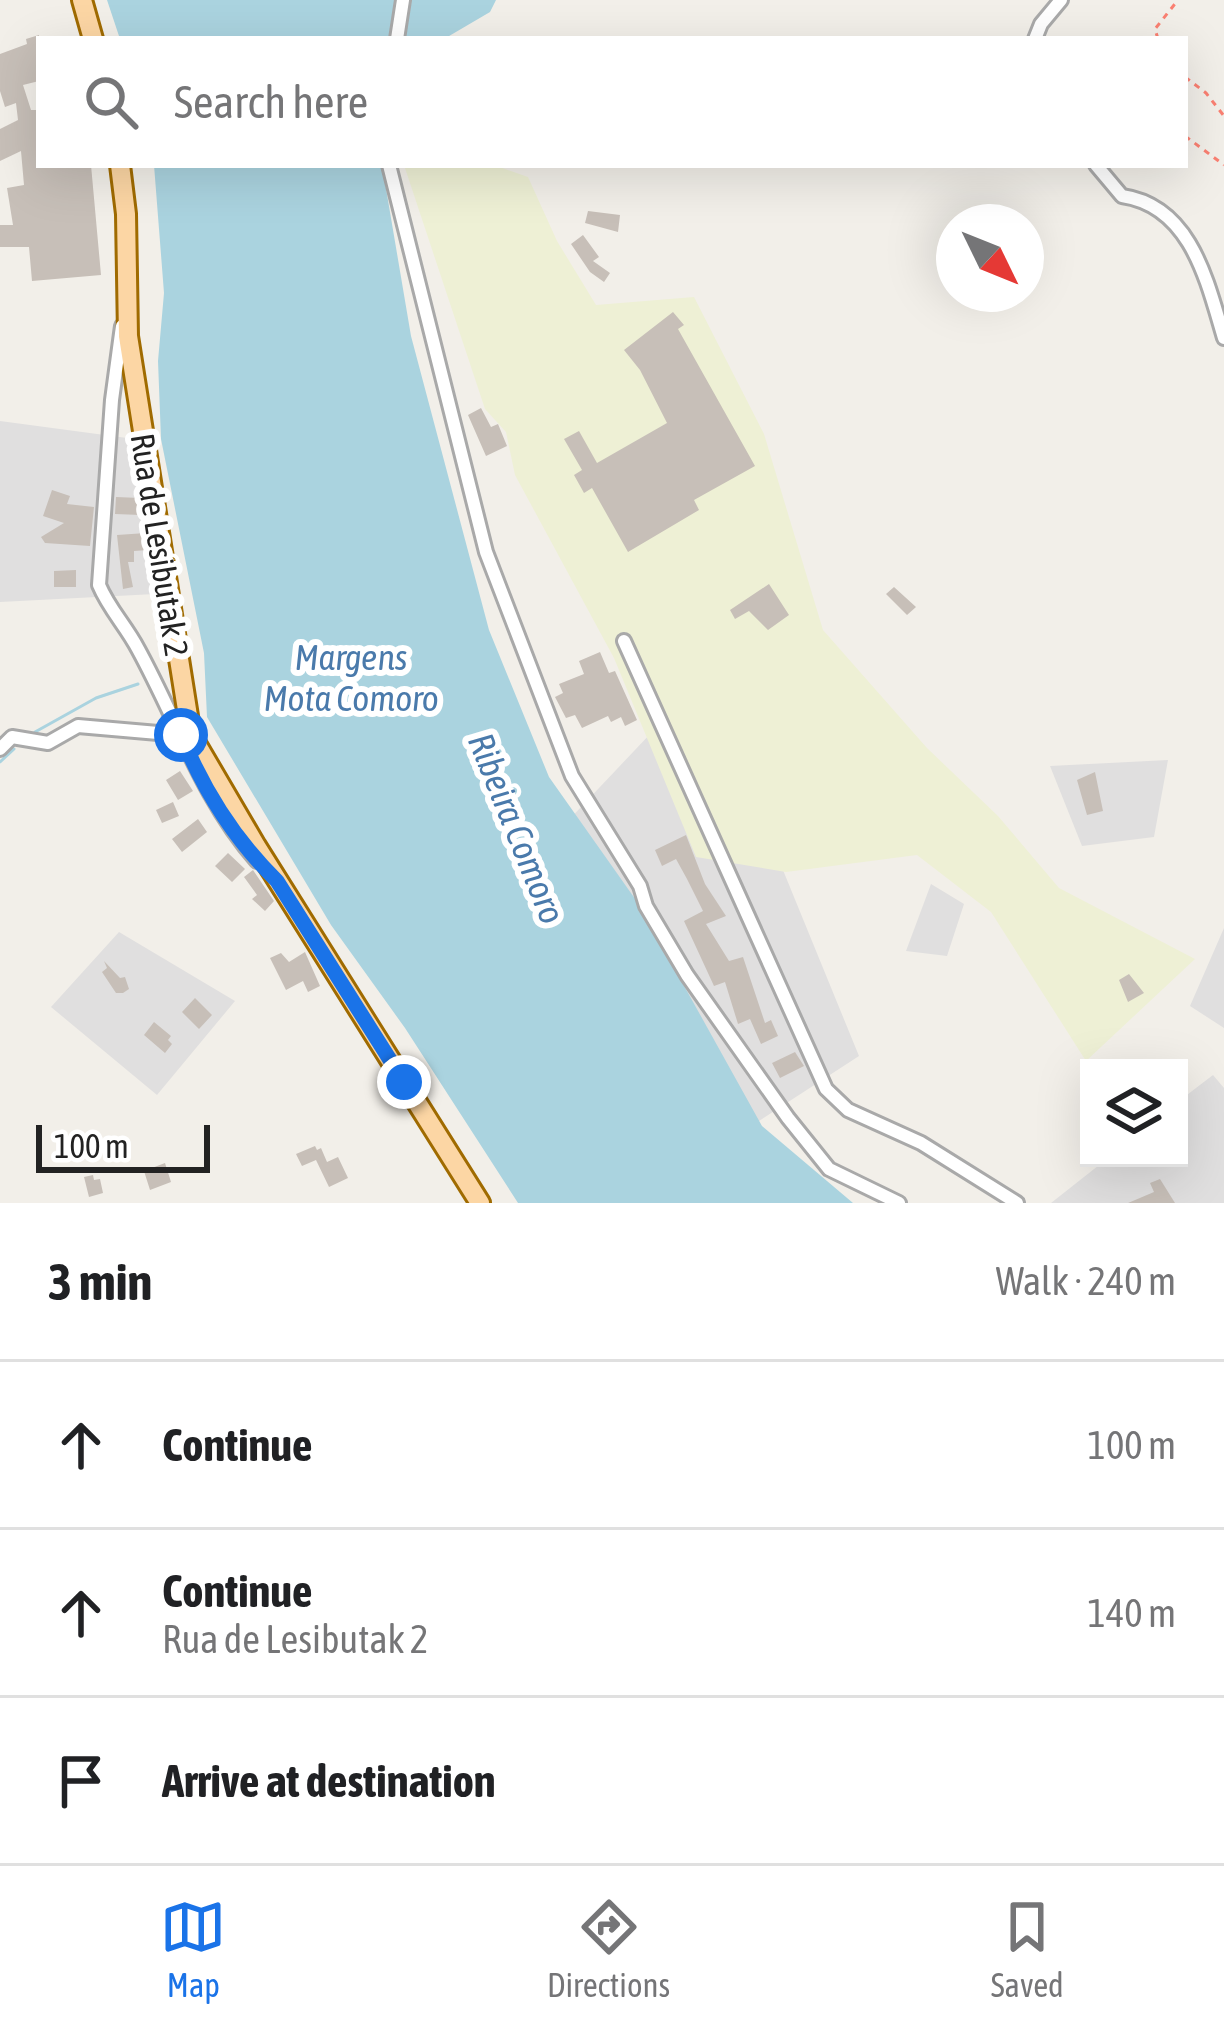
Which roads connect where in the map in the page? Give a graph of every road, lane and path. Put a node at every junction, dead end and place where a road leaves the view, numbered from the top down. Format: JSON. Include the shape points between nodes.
{"nodes":[{"id":1,"x":82,"y":0,"type":"edge"},
{"id":2,"x":403,"y":0,"type":"edge"},
{"id":3,"x":1061,"y":0,"type":"edge"},
{"id":4,"x":1178,"y":0,"type":"edge"},
{"id":5,"x":92,"y":36,"type":"edge"},
{"id":6,"x":397,"y":36,"type":"edge"},
{"id":7,"x":1036,"y":36,"type":"edge"},
{"id":8,"x":1157,"y":36,"type":"edge"},
{"id":9,"x":1188,"y":79,"type":"edge"},
{"id":10,"x":1224,"y":116,"type":"edge"},
{"id":11,"x":1188,"y":138,"type":"edge"},
{"id":12,"x":1224,"y":165,"type":"edge"},
{"id":13,"x":120,"y":168,"type":"edge"},
{"id":14,"x":390,"y":168,"type":"edge"},
{"id":15,"x":1099,"y":168,"type":"edge"},
{"id":16,"x":127,"y":289,"type":"junction"},
{"id":17,"x":1224,"y":338,"type":"edge"},
{"id":18,"x":624,"y":641,"type":"dead end"},
{"id":19,"x":181,"y":735,"type":"junction"},
{"id":20,"x":0,"y":749,"type":"edge"},
{"id":21,"x":277,"y":881,"type":"junction"},
{"id":22,"x":480,"y":1203,"type":"edge"},
{"id":23,"x":899,"y":1203,"type":"edge"},
{"id":24,"x":1017,"y":1203,"type":"edge"}],
"edges":[{"from":1,"to":5,"type":"main road"},
{"from":2,"to":6,"type":"street"},
{"from":3,"to":7,"type":"street"},
{"from":4,"to":8,"type":"path"},
{"from":9,"to":10,"type":"path"},
{"from":11,"to":12,"type":"path"},
{"from":13,"to":16,"type":"main road","name":"Rua de Lesibutak 2"},
{"from":14,"to":23,"type":"street","via":[[486,552],[572,776],[687,974],[788,1118],[829,1169]]},
{"from":15,"to":17,"type":"street","via":[[1122,196],[1147,200],[1175,220],[1204,272]]},
{"from":16,"to":19,"type":"street","via":[[99,585]]},
{"from":16,"to":21,"type":"main road","name":"Rua de Lesibutak 2","via":[[185,711],[205,763]]},
{"from":18,"to":24,"type":"street","via":[[826,1090],[848,1110],[921,1143]]},
{"from":19,"to":20,"type":"street","via":[[78,726],[48,743],[11,737]]},
{"from":19,"to":21,"type":"street","via":[[215,804]]},
{"from":21,"to":22,"type":"main road","name":"Rua de Lesibutak 2"}]}
